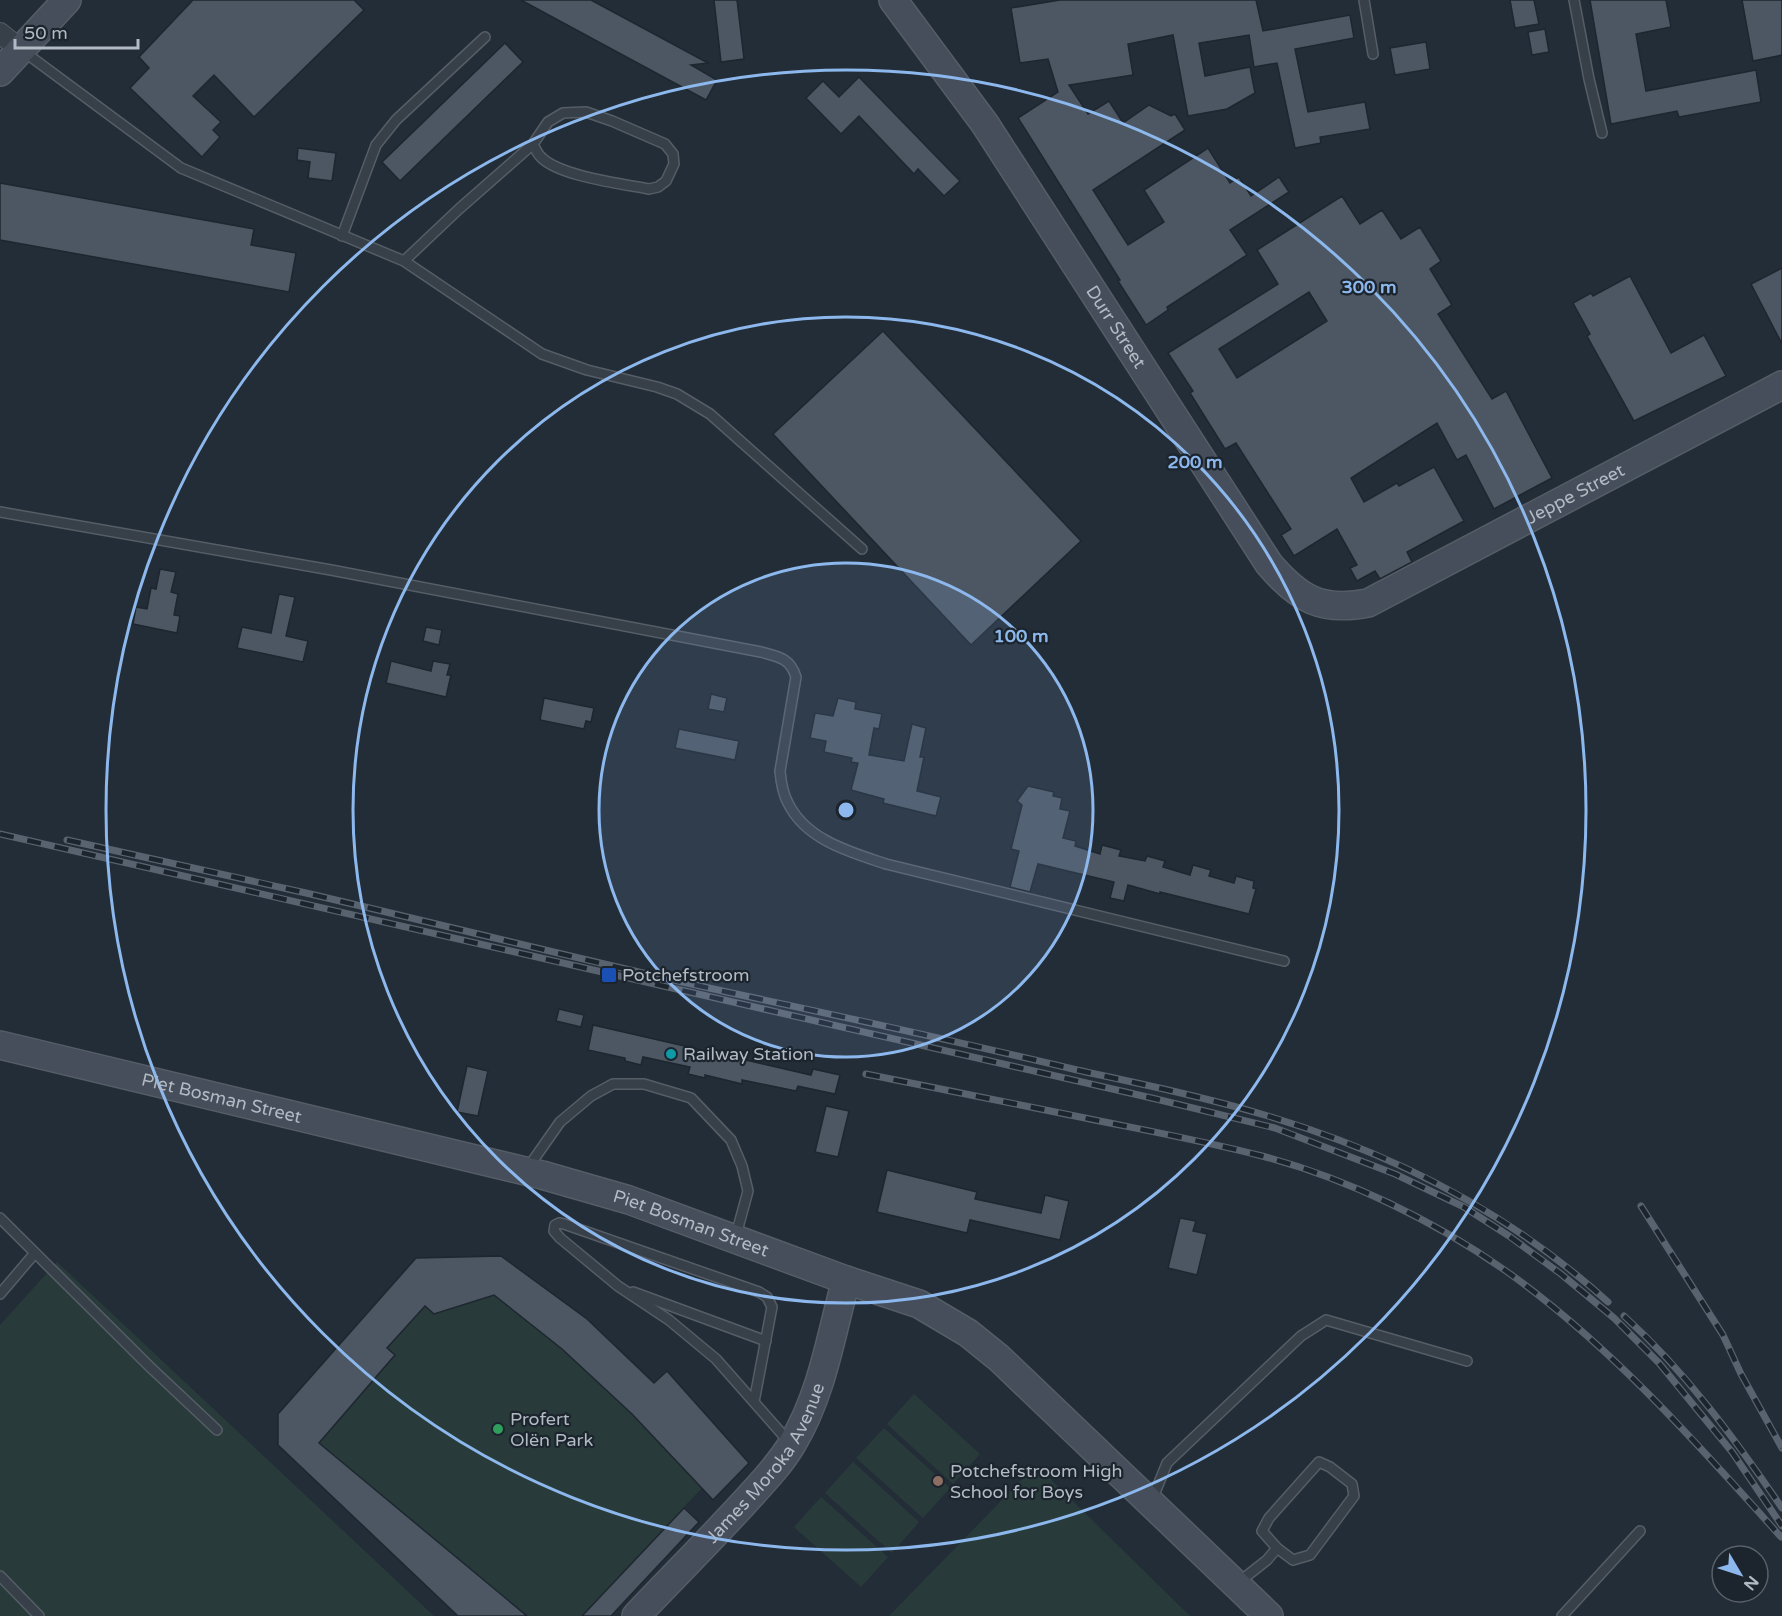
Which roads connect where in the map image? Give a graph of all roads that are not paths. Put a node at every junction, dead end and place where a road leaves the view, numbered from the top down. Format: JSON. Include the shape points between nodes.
{"nodes":[{"id":1,"x":67,"y":0,"type":"edge"},
{"id":2,"x":893,"y":0,"type":"edge"},
{"id":3,"x":1364,"y":0,"type":"edge"},
{"id":4,"x":1574,"y":0,"type":"edge"},
{"id":5,"x":0,"y":33,"type":"edge"},
{"id":6,"x":485,"y":37,"type":"dead end"},
{"id":7,"x":21,"y":50,"type":"junction"},
{"id":8,"x":1373,"y":54,"type":"dead end"},
{"id":9,"x":0,"y":72,"type":"edge"},
{"id":10,"x":1602,"y":133,"type":"dead end"},
{"id":11,"x":533,"y":144,"type":"junction"},
{"id":12,"x":342,"y":236,"type":"junction"},
{"id":13,"x":404,"y":261,"type":"junction"},
{"id":14,"x":1782,"y":385,"type":"edge"},
{"id":15,"x":0,"y":512,"type":"edge"},
{"id":16,"x":862,"y":549,"type":"dead end"},
{"id":17,"x":1368,"y":603,"type":"joint"},
{"id":18,"x":1284,"y":961,"type":"dead end"},
{"id":19,"x":0,"y":1045,"type":"edge"},
{"id":20,"x":526,"y":1171,"type":"junction"},
{"id":21,"x":0,"y":1218,"type":"edge"},
{"id":22,"x":735,"y":1238,"type":"junction"},
{"id":23,"x":35,"y":1253,"type":"junction"},
{"id":24,"x":846,"y":1280,"type":"junction"},
{"id":25,"x":618,"y":1286,"type":"junction"},
{"id":26,"x":0,"y":1294,"type":"edge"},
{"id":27,"x":766,"y":1341,"type":"junction"},
{"id":28,"x":1467,"y":1361,"type":"dead end"},
{"id":29,"x":754,"y":1402,"type":"junction"},
{"id":30,"x":217,"y":1430,"type":"dead end"},
{"id":31,"x":792,"y":1444,"type":"junction"},
{"id":32,"x":1151,"y":1502,"type":"junction"},
{"id":33,"x":1640,"y":1531,"type":"dead end"},
{"id":34,"x":1277,"y":1548,"type":"junction"},
{"id":35,"x":0,"y":1576,"type":"edge"},
{"id":36,"x":1237,"y":1584,"type":"junction"},
{"id":37,"x":39,"y":1616,"type":"edge"},
{"id":38,"x":636,"y":1616,"type":"edge"},
{"id":39,"x":1269,"y":1616,"type":"edge"},
{"id":40,"x":1562,"y":1616,"type":"edge"}],
"edges":[{"from":1,"to":7,"type":"street"},
{"from":2,"to":17,"type":"street","name":"Durr Street","via":[[985,124],[1269,564],[1287,585],[1327,606]]},
{"from":3,"to":8,"type":"lane"},
{"from":4,"to":10,"type":"lane"},
{"from":5,"to":7,"type":"street"},
{"from":6,"to":12,"type":"lane","via":[[396,120],[376,146]]},
{"from":7,"to":9,"type":"street"},
{"from":7,"to":12,"type":"lane","via":[[181,168]]},
{"from":11,"to":11,"type":"lane","via":[[541,158],[563,169],[649,189],[666,181],[674,164],[673,154],[665,144],[586,112],[563,113],[548,122]]},
{"from":11,"to":13,"type":"lane"},
{"from":12,"to":13,"type":"lane"},
{"from":13,"to":16,"type":"lane","via":[[542,354],[677,394],[710,414]]},
{"from":14,"to":17,"type":"street","name":"Jeppe Street"},
{"from":15,"to":18,"type":"lane","via":[[331,570],[782,658],[792,666],[796,677],[780,771],[782,786],[788,804],[819,837],[886,864]]},
{"from":19,"to":20,"type":"street","name":"Piet Bosman Street"},
{"from":20,"to":22,"type":"street","name":"Piet Bosman Street","via":[[629,1200]]},
{"from":20,"to":22,"type":"lane","via":[[560,1122],[591,1096],[613,1084],[644,1084],[691,1098],[731,1140],[742,1166],[748,1191]]},
{"from":21,"to":23,"type":"lane"},
{"from":22,"to":24,"type":"street","name":"Piet Bosman Street"},
{"from":23,"to":26,"type":"lane"},
{"from":23,"to":30,"type":"lane"},
{"from":24,"to":31,"type":"street","name":"James Moroka Avenue","via":[[822,1373]]},
{"from":24,"to":32,"type":"street","name":"Piet Bosman Street","via":[[919,1304],[968,1333]]},
{"from":25,"to":27,"type":"lane"},
{"from":25,"to":27,"type":"lane","via":[[553,1227],[564,1224],[759,1292],[772,1307]]},
{"from":25,"to":29,"type":"lane","via":[[669,1320],[716,1359]]},
{"from":27,"to":29,"type":"lane"},
{"from":28,"to":32,"type":"lane","via":[[1326,1320],[1301,1336],[1167,1462]]},
{"from":29,"to":31,"type":"lane"},
{"from":31,"to":38,"type":"street","name":"James Moroka Avenue","via":[[732,1515]]},
{"from":32,"to":36,"type":"street","name":"Piet Bosman Street"},
{"from":33,"to":40,"type":"lane"},
{"from":34,"to":34,"type":"lane","via":[[1262,1531],[1318,1462],[1352,1484],[1354,1496],[1310,1556],[1293,1560]]},
{"from":34,"to":36,"type":"lane"},
{"from":35,"to":37,"type":"lane"},
{"from":36,"to":39,"type":"street","name":"Piet Bosman Street"}]}
